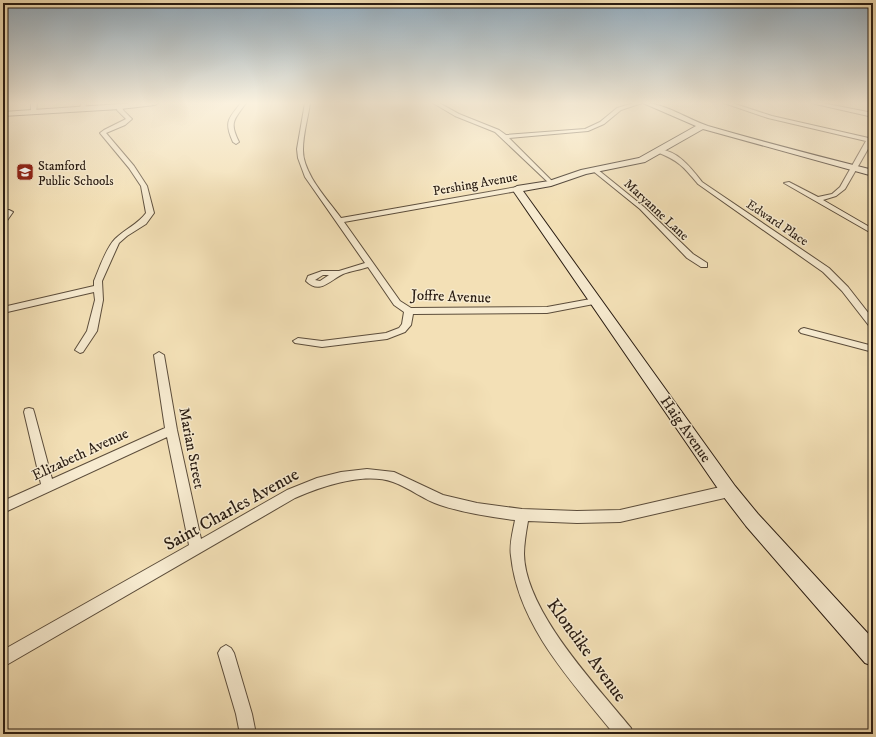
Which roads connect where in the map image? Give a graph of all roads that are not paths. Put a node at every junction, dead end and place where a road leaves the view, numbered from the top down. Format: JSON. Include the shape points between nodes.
{"nodes":[{"id":1,"x":107,"y":137,"type":"edge"},
{"id":2,"x":234,"y":137,"type":"edge"},
{"id":3,"x":302,"y":137,"type":"edge"},
{"id":4,"x":506,"y":137,"type":"edge"},
{"id":5,"x":682,"y":137,"type":"edge"},
{"id":6,"x":739,"y":137,"type":"edge"},
{"id":7,"x":860,"y":137,"type":"edge"},
{"id":8,"x":871,"y":140,"type":"edge"},
{"id":9,"x":236,"y":142,"type":"dead end"},
{"id":10,"x":659,"y":151,"type":"junction"},
{"id":11,"x":856,"y":168,"type":"junction"},
{"id":12,"x":595,"y":170,"type":"junction"},
{"id":13,"x":873,"y":173,"type":"edge"},
{"id":14,"x":551,"y":183,"type":"junction"},
{"id":15,"x":787,"y":184,"type":"dead end"},
{"id":16,"x":516,"y":189,"type":"junction"},
{"id":17,"x":817,"y":199,"type":"junction"},
{"id":18,"x":9,"y":212,"type":"dead end"},
{"id":19,"x":3,"y":220,"type":"edge"},
{"id":20,"x":338,"y":221,"type":"junction"},
{"id":21,"x":873,"y":232,"type":"edge"},
{"id":22,"x":370,"y":264,"type":"junction"},
{"id":23,"x":704,"y":265,"type":"dead end"},
{"id":24,"x":339,"y":273,"type":"dead end"},
{"id":25,"x":98,"y":288,"type":"junction"},
{"id":26,"x":596,"y":301,"type":"junction"},
{"id":27,"x":3,"y":310,"type":"edge"},
{"id":28,"x":409,"y":312,"type":"junction"},
{"id":29,"x":873,"y":325,"type":"edge"},
{"id":30,"x":804,"y":331,"type":"dead end"},
{"id":31,"x":298,"y":341,"type":"dead end"},
{"id":32,"x":873,"y":349,"type":"edge"},
{"id":33,"x":80,"y":350,"type":"dead end"},
{"id":34,"x":159,"y":355,"type":"dead end"},
{"id":35,"x":28,"y":412,"type":"dead end"},
{"id":36,"x":171,"y":430,"type":"junction"},
{"id":37,"x":48,"y":486,"type":"junction"},
{"id":38,"x":729,"y":491,"type":"junction"},
{"id":39,"x":3,"y":507,"type":"edge"},
{"id":40,"x":522,"y":515,"type":"junction"},
{"id":41,"x":196,"y":548,"type":"junction"},
{"id":42,"x":226,"y":653,"type":"dead end"},
{"id":43,"x":873,"y":655,"type":"edge"},
{"id":44,"x":3,"y":659,"type":"edge"},
{"id":45,"x":248,"y":734,"type":"edge"},
{"id":46,"x":625,"y":734,"type":"edge"}],
"edges":[{"from":1,"to":25,"type":"street","via":[[132,167],[144,186],[150,213],[143,222],[116,242],[101,273]]},
{"from":2,"to":9,"type":"street"},
{"from":3,"to":20,"type":"street","name":"Joffre Avenue","via":[[300,149],[308,177]]},
{"from":4,"to":14,"type":"street","name":"Pershing Avenue"},
{"from":5,"to":10,"type":"street"},
{"from":6,"to":11,"type":"street"},
{"from":7,"to":8,"type":"street"},
{"from":8,"to":11,"type":"street"},
{"from":10,"to":12,"type":"street","via":[[642,160]]},
{"from":10,"to":29,"type":"street","name":"Edward Place","via":[[680,160],[700,183],[826,270],[845,289]]},
{"from":11,"to":13,"type":"street"},
{"from":11,"to":17,"type":"street","via":[[840,192]]},
{"from":12,"to":14,"type":"street"},
{"from":12,"to":23,"type":"street","name":"Maryanne Lane","via":[[646,212],[690,256]]},
{"from":14,"to":16,"type":"street","name":"Pershing Avenue"},
{"from":15,"to":17,"type":"street"},
{"from":16,"to":20,"type":"street","name":"Pershing Avenue"},
{"from":16,"to":26,"type":"street","name":"Haig Avenue"},
{"from":17,"to":21,"type":"street"},
{"from":18,"to":19,"type":"street"},
{"from":20,"to":22,"type":"street","name":"Joffre Avenue"},
{"from":22,"to":24,"type":"street"},
{"from":22,"to":28,"type":"street","name":"Joffre Avenue","via":[[397,303]]},
{"from":25,"to":27,"type":"street"},
{"from":25,"to":33,"type":"street","via":[[99,300],[92,331]]},
{"from":26,"to":28,"type":"street","name":"Joffre Avenue","via":[[547,310]]},
{"from":26,"to":38,"type":"street","name":"Haig Avenue"},
{"from":28,"to":31,"type":"street","via":[[402,330],[387,336],[322,344]]},
{"from":30,"to":32,"type":"street"},
{"from":34,"to":36,"type":"street","name":"Marian Street"},
{"from":35,"to":37,"type":"street"},
{"from":36,"to":37,"type":"street","name":"Elizabeth Avenue"},
{"from":36,"to":41,"type":"street","name":"Marian Street"},
{"from":37,"to":39,"type":"street","name":"Elizabeth Avenue"},
{"from":38,"to":40,"type":"street","name":"Saint Charles Avenue","via":[[620,516]]},
{"from":38,"to":43,"type":"street","name":"Haig Avenue"},
{"from":40,"to":41,"type":"street","name":"Saint Charles Avenue","via":[[477,509],[441,500],[394,477],[341,477],[317,483],[291,494]]},
{"from":40,"to":46,"type":"street","name":"Klondike Avenue","via":[[517,555],[524,591],[544,630],[574,672]]},
{"from":41,"to":44,"type":"street","name":"Saint Charles Avenue"},
{"from":42,"to":45,"type":"street"}]}
